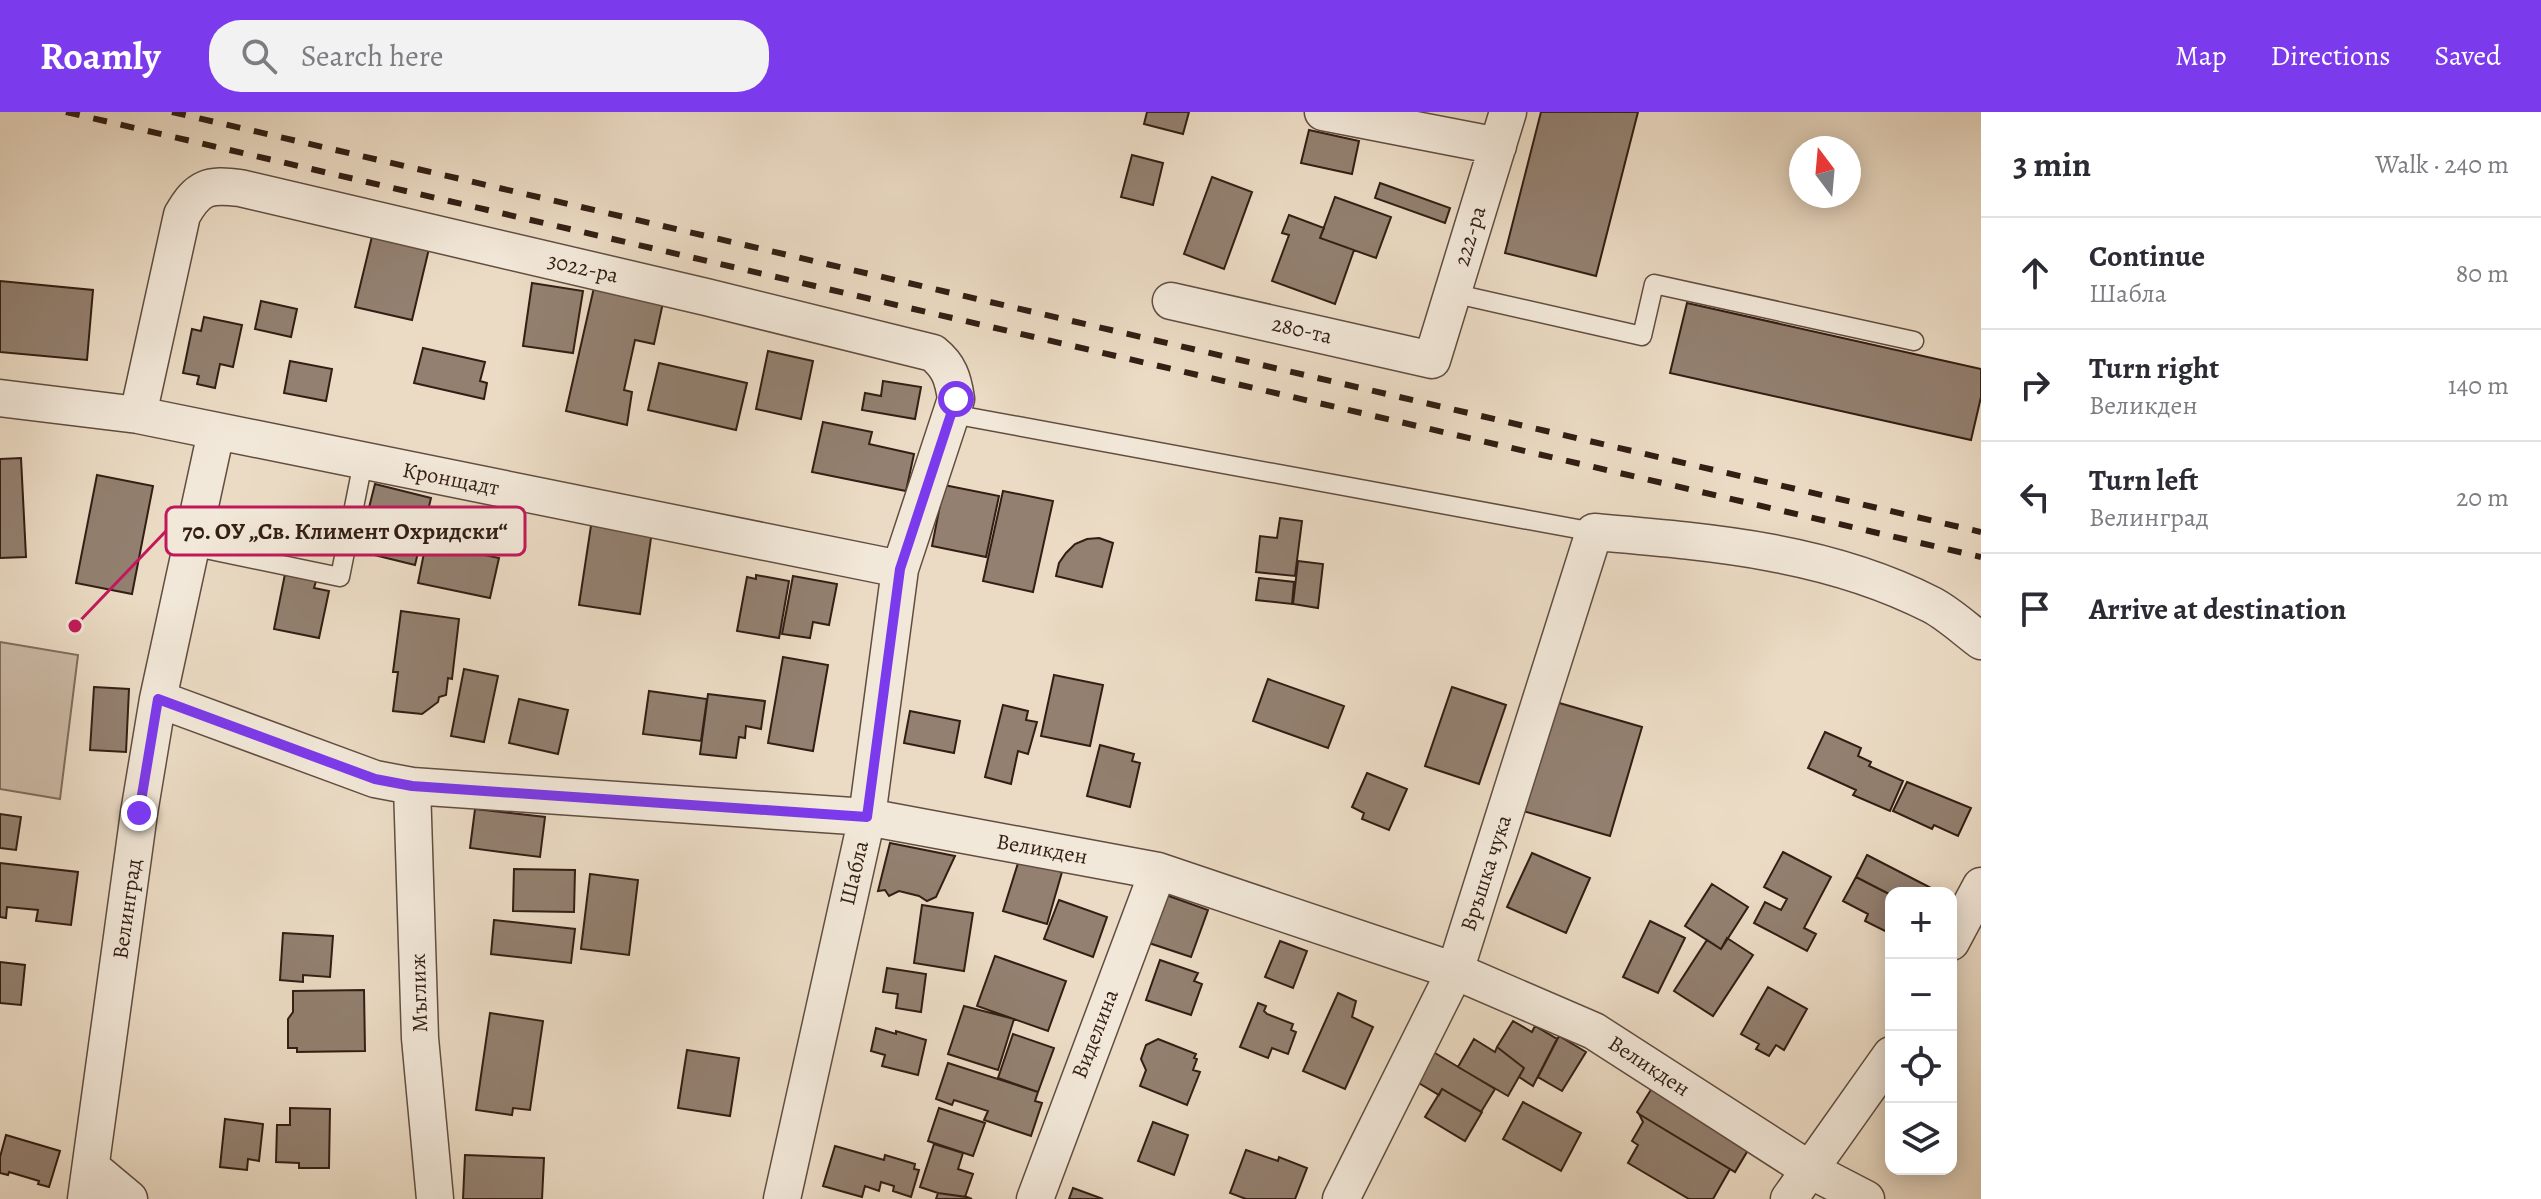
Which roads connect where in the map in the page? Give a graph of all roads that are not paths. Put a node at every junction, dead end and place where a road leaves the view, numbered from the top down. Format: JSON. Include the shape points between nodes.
{"nodes":[{"id":1,"x":1323,"y":112,"type":"edge"},
{"id":2,"x":1508,"y":112,"type":"edge"},
{"id":3,"x":1498,"y":146,"type":"junction"},
{"id":4,"x":1452,"y":293,"type":"junction"},
{"id":5,"x":1171,"y":301,"type":"dead end"},
{"id":6,"x":1914,"y":341,"type":"dead end"},
{"id":7,"x":1432,"y":360,"type":"joint"},
{"id":8,"x":945,"y":363,"type":"joint"},
{"id":9,"x":0,"y":398,"type":"edge"},
{"id":10,"x":952,"y":414,"type":"junction"},
{"id":11,"x":138,"y":415,"type":"junction"},
{"id":12,"x":216,"y":432,"type":"junction"},
{"id":13,"x":363,"y":462,"type":"junction"},
{"id":14,"x":1594,"y":532,"type":"junction"},
{"id":15,"x":191,"y":546,"type":"junction"},
{"id":16,"x":900,"y":569,"type":"junction"},
{"id":17,"x":1981,"y":641,"type":"edge"},
{"id":18,"x":158,"y":699,"type":"junction"},
{"id":19,"x":412,"y":786,"type":"junction"},
{"id":20,"x":867,"y":817,"type":"junction"},
{"id":21,"x":1158,"y":871,"type":"junction"},
{"id":22,"x":1981,"y":886,"type":"edge"},
{"id":23,"x":1957,"y":931,"type":"edge"},
{"id":24,"x":1455,"y":971,"type":"junction"},
{"id":25,"x":1885,"y":1064,"type":"edge"},
{"id":26,"x":1810,"y":1170,"type":"junction"},
{"id":27,"x":89,"y":1183,"type":"edge"},
{"id":28,"x":129,"y":1199,"type":"edge"},
{"id":29,"x":435,"y":1199,"type":"edge"},
{"id":30,"x":782,"y":1199,"type":"edge"},
{"id":31,"x":1035,"y":1199,"type":"edge"},
{"id":32,"x":1341,"y":1199,"type":"edge"},
{"id":33,"x":1789,"y":1199,"type":"edge"},
{"id":34,"x":1866,"y":1199,"type":"edge"}],
"edges":[{"from":1,"to":3,"type":"street"},
{"from":2,"to":3,"type":"street","name":"222-ра"},
{"from":3,"to":4,"type":"street","name":"222-ра"},
{"from":4,"to":6,"type":"lane","via":[[1642,336],[1654,284]]},
{"from":4,"to":7,"type":"street","name":"222-ра"},
{"from":5,"to":7,"type":"street","name":"280-та"},
{"from":8,"to":10,"type":"street","name":"Шабла","via":[[953,377]]},
{"from":8,"to":11,"type":"street","name":"3022-ра","via":[[929,352],[736,304],[216,185],[193,196],[182,215]]},
{"from":9,"to":11,"type":"street","name":"Кронщадт"},
{"from":10,"to":14,"type":"lane"},
{"from":10,"to":16,"type":"street","name":"Шабла"},
{"from":11,"to":12,"type":"street","name":"Кронщадт"},
{"from":12,"to":13,"type":"street","name":"Кронщадт"},
{"from":12,"to":15,"type":"street","name":"Велинград"},
{"from":13,"to":15,"type":"lane","via":[[340,577]]},
{"from":13,"to":16,"type":"street","name":"Кронщадт"},
{"from":14,"to":17,"type":"street","via":[[1718,542],[1870,577],[1935,606]]},
{"from":14,"to":24,"type":"street","name":"Връшка чука"},
{"from":15,"to":18,"type":"street","name":"Велинград"},
{"from":16,"to":20,"type":"street","name":"Шабла"},
{"from":18,"to":19,"type":"street","name":"Великден","via":[[375,779]]},
{"from":18,"to":27,"type":"street","name":"Велинград"},
{"from":19,"to":20,"type":"street","name":"Великден"},
{"from":19,"to":29,"type":"street","name":"Мъглиж","via":[[420,1038]]},
{"from":20,"to":21,"type":"street","name":"Великден"},
{"from":20,"to":30,"type":"street","name":"Шабла"},
{"from":21,"to":24,"type":"street","name":"Великден"},
{"from":21,"to":31,"type":"street","name":"Виделина"},
{"from":22,"to":23,"type":"street"},
{"from":24,"to":26,"type":"street","name":"Великден","via":[[1594,1031]]},
{"from":24,"to":32,"type":"street","name":"Връшка чука"},
{"from":25,"to":26,"type":"street"},
{"from":26,"to":33,"type":"street"},
{"from":26,"to":34,"type":"street","name":"Великден"},
{"from":27,"to":28,"type":"street"}]}
